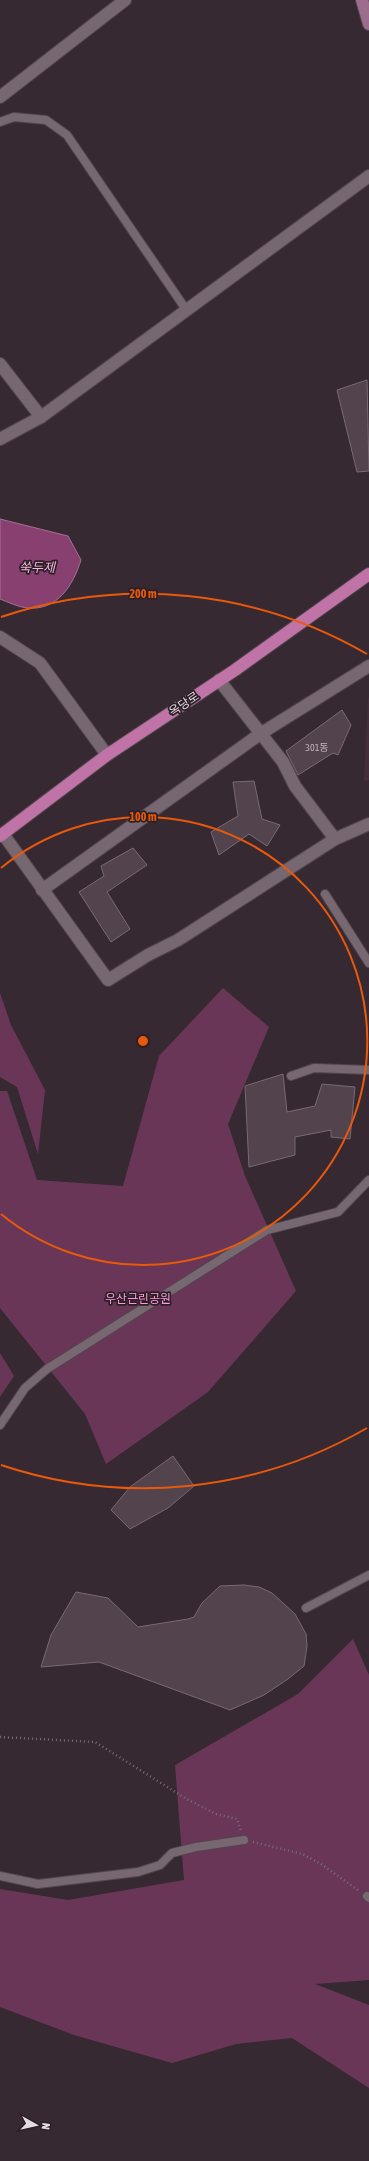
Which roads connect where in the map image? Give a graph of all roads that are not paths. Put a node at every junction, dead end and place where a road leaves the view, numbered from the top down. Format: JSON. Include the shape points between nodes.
{"nodes":[{"id":1,"x":126,"y":0,"type":"edge"},
{"id":2,"x":362,"y":0,"type":"edge"},
{"id":3,"x":369,"y":24,"type":"edge"},
{"id":4,"x":0,"y":97,"type":"edge"},
{"id":5,"x":0,"y":122,"type":"edge"},
{"id":6,"x":369,"y":176,"type":"edge"},
{"id":7,"x":187,"y":312,"type":"junction"},
{"id":8,"x":0,"y":364,"type":"edge"},
{"id":9,"x":41,"y":417,"type":"junction"},
{"id":10,"x":0,"y":439,"type":"edge"},
{"id":11,"x":369,"y":574,"type":"edge"},
{"id":12,"x":0,"y":637,"type":"edge"},
{"id":13,"x":369,"y":666,"type":"edge"},
{"id":14,"x":219,"y":680,"type":"junction"},
{"id":15,"x":260,"y":734,"type":"junction"},
{"id":16,"x":107,"y":754,"type":"junction"},
{"id":17,"x":369,"y":824,"type":"edge"},
{"id":18,"x":2,"y":835,"type":"edge"},
{"id":19,"x":335,"y":839,"type":"junction"},
{"id":20,"x":42,"y":890,"type":"junction"},
{"id":21,"x":326,"y":894,"type":"dead end"},
{"id":22,"x":369,"y":963,"type":"edge"},
{"id":23,"x":369,"y":1070,"type":"edge"},
{"id":24,"x":291,"y":1076,"type":"dead end"},
{"id":25,"x":369,"y":1180,"type":"edge"},
{"id":26,"x":0,"y":1425,"type":"edge"},
{"id":27,"x":369,"y":1575,"type":"edge"},
{"id":28,"x":306,"y":1608,"type":"dead end"},
{"id":29,"x":244,"y":1840,"type":"road end"},
{"id":30,"x":0,"y":1876,"type":"edge"}],
"edges":[{"from":1,"to":4,"type":"street"},
{"from":2,"to":3,"type":"main road"},
{"from":5,"to":7,"type":"lane","via":[[14,117],[46,120],[68,135]]},
{"from":6,"to":7,"type":"street"},
{"from":7,"to":9,"type":"street"},
{"from":8,"to":9,"type":"street"},
{"from":9,"to":10,"type":"street"},
{"from":11,"to":14,"type":"main road","name":"옥당로"},
{"from":12,"to":16,"type":"street","via":[[40,663]]},
{"from":13,"to":15,"type":"street"},
{"from":14,"to":15,"type":"street"},
{"from":14,"to":16,"type":"main road","name":"옥당로"},
{"from":15,"to":19,"type":"street","via":[[283,762],[295,786]]},
{"from":15,"to":20,"type":"street"},
{"from":16,"to":18,"type":"main road","name":"옥당로"},
{"from":17,"to":19,"type":"street"},
{"from":18,"to":20,"type":"street"},
{"from":19,"to":20,"type":"street","via":[[178,940],[108,980]]},
{"from":21,"to":22,"type":"lane"},
{"from":23,"to":24,"type":"lane","via":[[314,1068]]},
{"from":25,"to":26,"type":"lane","via":[[338,1212],[267,1230],[47,1369],[25,1388]]},
{"from":27,"to":28,"type":"lane"},
{"from":29,"to":30,"type":"lane","via":[[172,1853],[160,1865],[138,1872],[38,1884]]}]}
